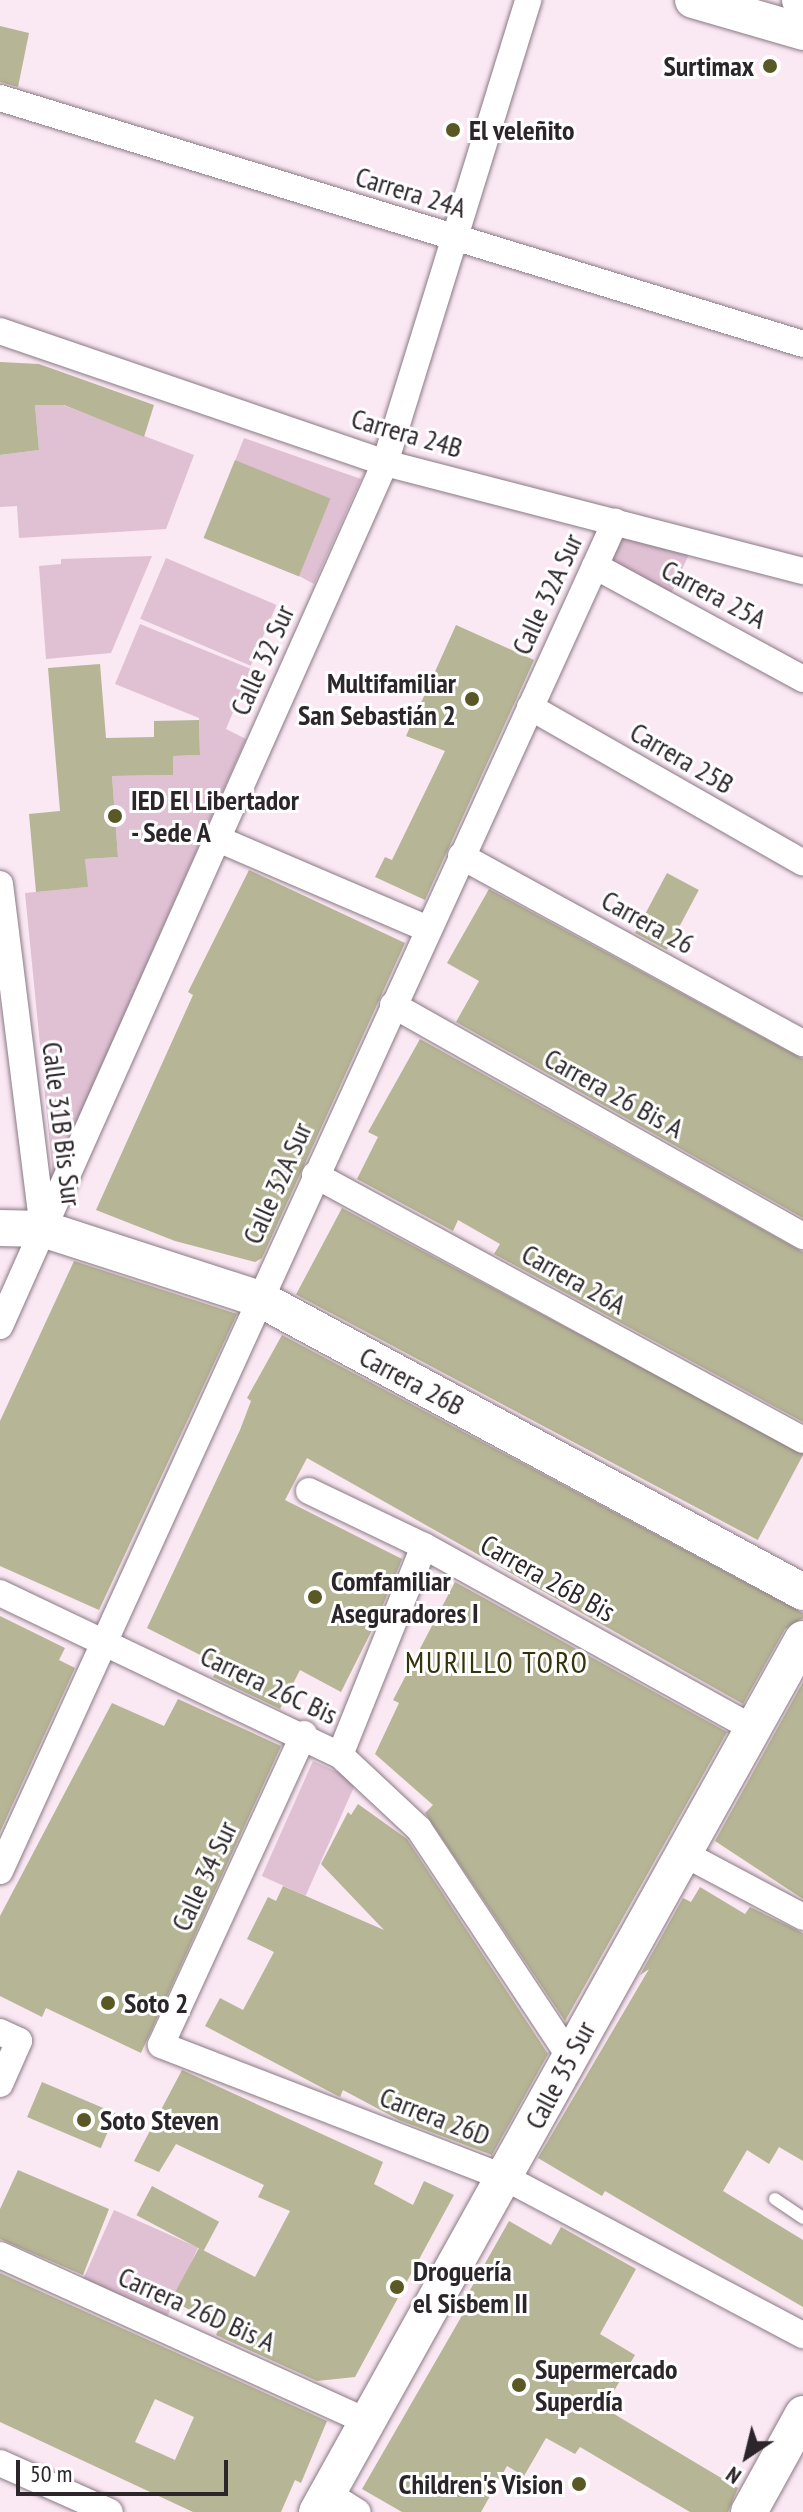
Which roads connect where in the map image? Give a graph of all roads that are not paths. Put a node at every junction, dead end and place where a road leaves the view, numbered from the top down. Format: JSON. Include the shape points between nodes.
{"nodes":[{"id":1,"x":528,"y":0,"type":"edge"},
{"id":2,"x":693,"y":0,"type":"edge"},
{"id":3,"x":803,"y":32,"type":"edge"},
{"id":4,"x":0,"y":98,"type":"edge"},
{"id":5,"x":456,"y":239,"type":"junction"},
{"id":6,"x":0,"y":331,"type":"edge"},
{"id":7,"x":803,"y":344,"type":"edge"},
{"id":8,"x":385,"y":463,"type":"junction"},
{"id":9,"x":615,"y":522,"type":"junction"},
{"id":10,"x":595,"y":566,"type":"junction"},
{"id":11,"x":803,"y":571,"type":"edge"},
{"id":12,"x":803,"y":679,"type":"edge"},
{"id":13,"x":530,"y":707,"type":"junction"},
{"id":14,"x":218,"y":839,"type":"junction"},
{"id":15,"x":461,"y":856,"type":"junction"},
{"id":16,"x":803,"y":863,"type":"edge"},
{"id":17,"x":0,"y":884,"type":"edge"},
{"id":18,"x":428,"y":929,"type":"junction"},
{"id":19,"x":393,"y":1005,"type":"junction"},
{"id":20,"x":803,"y":1043,"type":"edge"},
{"id":21,"x":315,"y":1175,"type":"junction"},
{"id":22,"x":0,"y":1228,"type":"edge"},
{"id":23,"x":43,"y":1229,"type":"junction"},
{"id":24,"x":803,"y":1236,"type":"edge"},
{"id":25,"x":260,"y":1299,"type":"junction"},
{"id":26,"x":0,"y":1326,"type":"edge"},
{"id":27,"x":803,"y":1440,"type":"edge"},
{"id":28,"x":309,"y":1491,"type":"dead end"},
{"id":29,"x":424,"y":1546,"type":"junction"},
{"id":30,"x":803,"y":1592,"type":"edge"},
{"id":31,"x":0,"y":1593,"type":"edge"},
{"id":32,"x":803,"y":1639,"type":"edge"},
{"id":33,"x":100,"y":1642,"type":"junction"},
{"id":34,"x":752,"y":1728,"type":"junction"},
{"id":35,"x":304,"y":1734,"type":"junction"},
{"id":36,"x":340,"y":1755,"type":"junction"},
{"id":37,"x":681,"y":1852,"type":"junction"},
{"id":38,"x":0,"y":1871,"type":"edge"},
{"id":39,"x":803,"y":1917,"type":"edge"},
{"id":40,"x":10,"y":2036,"type":"edge"},
{"id":41,"x":161,"y":2045,"type":"joint"},
{"id":42,"x":569,"y":2056,"type":"junction"},
{"id":43,"x":0,"y":2084,"type":"edge"},
{"id":44,"x":506,"y":2178,"type":"junction"},
{"id":45,"x":775,"y":2199,"type":"dead end"},
{"id":46,"x":803,"y":2218,"type":"edge"},
{"id":47,"x":0,"y":2255,"type":"edge"},
{"id":48,"x":803,"y":2335,"type":"edge"},
{"id":49,"x":803,"y":2414,"type":"edge"},
{"id":50,"x":368,"y":2422,"type":"junction"},
{"id":51,"x":3,"y":2471,"type":"edge"},
{"id":52,"x":322,"y":2503,"type":"edge"},
{"id":53,"x":110,"y":2512,"type":"edge"},
{"id":54,"x":358,"y":2512,"type":"edge"},
{"id":55,"x":749,"y":2512,"type":"edge"}],
"edges":[{"from":1,"to":5,"type":"street","name":"Calle 32 Sur"},
{"from":2,"to":3,"type":"street"},
{"from":4,"to":5,"type":"street","name":"Carrera 24A"},
{"from":5,"to":7,"type":"street","name":"Carrera 24A"},
{"from":5,"to":8,"type":"street","name":"Calle 32 Sur"},
{"from":6,"to":8,"type":"street","name":"Carrera 24B"},
{"from":8,"to":9,"type":"street","name":"Carrera 24B"},
{"from":8,"to":14,"type":"street","name":"Calle 32 Sur"},
{"from":9,"to":10,"type":"street","name":"Calle 32A Sur"},
{"from":9,"to":11,"type":"street","name":"Carrera 24B"},
{"from":10,"to":12,"type":"street","name":"Carrera 25A"},
{"from":10,"to":13,"type":"street","name":"Calle 32A Sur"},
{"from":13,"to":15,"type":"street","name":"Calle 32A Sur"},
{"from":13,"to":16,"type":"street","name":"Carrera 25B"},
{"from":14,"to":18,"type":"street"},
{"from":14,"to":23,"type":"street","name":"Calle 32 Sur"},
{"from":15,"to":18,"type":"street","name":"Calle 32A Sur"},
{"from":15,"to":20,"type":"street","name":"Carrera 26"},
{"from":17,"to":23,"type":"street","name":"Calle 31B Bis Sur"},
{"from":18,"to":19,"type":"street","name":"Calle 32A Sur"},
{"from":19,"to":21,"type":"street","name":"Calle 32A Sur"},
{"from":19,"to":24,"type":"street","name":"Carrera 26 Bis A"},
{"from":21,"to":25,"type":"street","name":"Calle 32A Sur"},
{"from":21,"to":27,"type":"street","name":"Carrera 26A"},
{"from":22,"to":23,"type":"street","name":"Carrera 26B"},
{"from":23,"to":25,"type":"street","name":"Carrera 26B"},
{"from":23,"to":26,"type":"street","name":"Calle 32 Sur"},
{"from":25,"to":30,"type":"street","name":"Carrera 26B"},
{"from":25,"to":33,"type":"street","name":"Calle 32A Sur"},
{"from":28,"to":29,"type":"street","name":"Carrera 26B Bis"},
{"from":29,"to":34,"type":"street","name":"Carrera 26B Bis"},
{"from":29,"to":36,"type":"street"},
{"from":31,"to":33,"type":"street","name":"Carrera 26C Bis"},
{"from":32,"to":34,"type":"street","name":"Calle 35 Sur"},
{"from":33,"to":35,"type":"street","name":"Carrera 26C Bis"},
{"from":33,"to":38,"type":"street","name":"Calle 32A Sur"},
{"from":34,"to":37,"type":"street","name":"Calle 35 Sur"},
{"from":35,"to":36,"type":"street","name":"Carrera 26C Bis"},
{"from":35,"to":41,"type":"street","name":"Calle 34 Sur"},
{"from":36,"to":42,"type":"street","name":"Carrera 26C Bis","via":[[419,1829]]},
{"from":37,"to":39,"type":"street"},
{"from":37,"to":42,"type":"street","name":"Calle 35 Sur"},
{"from":40,"to":43,"type":"street"},
{"from":41,"to":44,"type":"street","name":"Carrera 26D"},
{"from":42,"to":44,"type":"street","name":"Calle 35 Sur"},
{"from":44,"to":48,"type":"street","name":"Carrera 26D"},
{"from":44,"to":50,"type":"street","name":"Calle 35 Sur"},
{"from":45,"to":46,"type":"lane"},
{"from":47,"to":50,"type":"street","name":"Carrera 26D Bis A"},
{"from":49,"to":55,"type":"street"},
{"from":50,"to":52,"type":"street","name":"Calle 35 Sur"},
{"from":51,"to":53,"type":"street"},
{"from":52,"to":54,"type":"street"}]}
